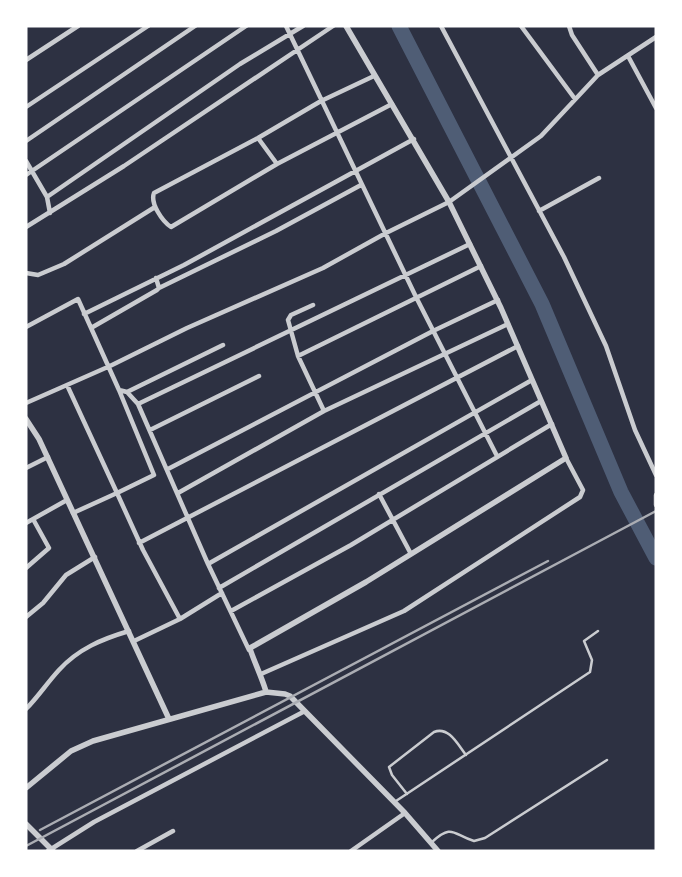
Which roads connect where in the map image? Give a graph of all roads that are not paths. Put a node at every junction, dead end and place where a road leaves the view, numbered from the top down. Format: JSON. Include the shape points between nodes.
{"nodes":[{"id":1,"x":78,"y":26,"type":"edge"},
{"id":2,"x":148,"y":26,"type":"edge"},
{"id":3,"x":195,"y":26,"type":"edge"},
{"id":4,"x":246,"y":26,"type":"edge"},
{"id":5,"x":286,"y":26,"type":"edge"},
{"id":6,"x":303,"y":26,"type":"edge"},
{"id":7,"x":333,"y":26,"type":"edge"},
{"id":8,"x":346,"y":26,"type":"edge"},
{"id":9,"x":441,"y":26,"type":"edge"},
{"id":10,"x":522,"y":26,"type":"edge"},
{"id":11,"x":569,"y":26,"type":"edge"},
{"id":12,"x":289,"y":34,"type":"junction"},
{"id":13,"x":656,"y":37,"type":"edge"},
{"id":14,"x":296,"y":49,"type":"junction"},
{"id":15,"x":628,"y":56,"type":"junction"},
{"id":16,"x":26,"y":60,"type":"edge"},
{"id":17,"x":598,"y":75,"type":"junction"},
{"id":18,"x":374,"y":76,"type":"junction"},
{"id":19,"x":576,"y":99,"type":"junction"},
{"id":20,"x":321,"y":102,"type":"junction"},
{"id":21,"x":392,"y":104,"type":"junction"},
{"id":22,"x":26,"y":107,"type":"edge"},
{"id":23,"x":656,"y":108,"type":"edge"},
{"id":24,"x":337,"y":132,"type":"junction"},
{"id":25,"x":258,"y":138,"type":"junction"},
{"id":26,"x":414,"y":139,"type":"junction"},
{"id":27,"x":26,"y":141,"type":"edge"},
{"id":28,"x":511,"y":160,"type":"junction"},
{"id":29,"x":26,"y":161,"type":"edge"},
{"id":30,"x":277,"y":164,"type":"junction"},
{"id":31,"x":33,"y":171,"type":"junction"},
{"id":32,"x":356,"y":171,"type":"junction"},
{"id":33,"x":26,"y":175,"type":"edge"},
{"id":34,"x":600,"y":178,"type":"dead end"},
{"id":35,"x":361,"y":185,"type":"junction"},
{"id":36,"x":47,"y":197,"type":"junction"},
{"id":37,"x":451,"y":200,"type":"junction"},
{"id":38,"x":155,"y":207,"type":"junction"},
{"id":39,"x":539,"y":211,"type":"junction"},
{"id":40,"x":50,"y":212,"type":"junction"},
{"id":41,"x":26,"y":227,"type":"edge"},
{"id":42,"x":386,"y":232,"type":"junction"},
{"id":43,"x":470,"y":244,"type":"junction"},
{"id":44,"x":481,"y":266,"type":"junction"},
{"id":45,"x":26,"y":274,"type":"edge"},
{"id":46,"x":407,"y":276,"type":"junction"},
{"id":47,"x":156,"y":278,"type":"junction"},
{"id":48,"x":159,"y":288,"type":"junction"},
{"id":49,"x":416,"y":297,"type":"junction"},
{"id":50,"x":498,"y":300,"type":"junction"},
{"id":51,"x":312,"y":305,"type":"dead end"},
{"id":52,"x":84,"y":314,"type":"junction"},
{"id":53,"x":508,"y":324,"type":"junction"},
{"id":54,"x":26,"y":327,"type":"edge"},
{"id":55,"x":91,"y":328,"type":"junction"},
{"id":56,"x":434,"y":331,"type":"junction"},
{"id":57,"x":291,"y":332,"type":"junction"},
{"id":58,"x":223,"y":345,"type":"dead end"},
{"id":59,"x":518,"y":346,"type":"junction"},
{"id":60,"x":446,"y":354,"type":"junction"},
{"id":61,"x":298,"y":356,"type":"junction"},
{"id":62,"x":110,"y":366,"type":"junction"},
{"id":63,"x":259,"y":376,"type":"dead end"},
{"id":64,"x":457,"y":377,"type":"junction"},
{"id":65,"x":532,"y":380,"type":"junction"},
{"id":66,"x":67,"y":385,"type":"junction"},
{"id":67,"x":119,"y":390,"type":"junction"},
{"id":68,"x":127,"y":392,"type":"junction"},
{"id":69,"x":316,"y":392,"type":"junction"},
{"id":70,"x":541,"y":401,"type":"junction"},
{"id":71,"x":26,"y":403,"type":"edge"},
{"id":72,"x":138,"y":404,"type":"junction"},
{"id":73,"x":475,"y":410,"type":"junction"},
{"id":74,"x":324,"y":411,"type":"junction"},
{"id":75,"x":26,"y":419,"type":"edge"},
{"id":76,"x":552,"y":424,"type":"junction"},
{"id":77,"x":150,"y":430,"type":"junction"},
{"id":78,"x":486,"y":434,"type":"junction"},
{"id":79,"x":497,"y":456,"type":"junction"},
{"id":80,"x":48,"y":457,"type":"junction"},
{"id":81,"x":566,"y":458,"type":"junction"},
{"id":82,"x":26,"y":468,"type":"edge"},
{"id":83,"x":168,"y":468,"type":"junction"},
{"id":84,"x":656,"y":474,"type":"edge"},
{"id":85,"x":117,"y":493,"type":"junction"},
{"id":86,"x":178,"y":493,"type":"junction"},
{"id":87,"x":379,"y":494,"type":"junction"},
{"id":88,"x":656,"y":495,"type":"edge"},
{"id":89,"x":67,"y":500,"type":"junction"},
{"id":90,"x":656,"y":505,"type":"edge"},
{"id":91,"x":73,"y":513,"type":"junction"},
{"id":92,"x":32,"y":519,"type":"junction"},
{"id":93,"x":189,"y":519,"type":"junction"},
{"id":94,"x":391,"y":520,"type":"junction"},
{"id":95,"x":26,"y":523,"type":"edge"},
{"id":96,"x":140,"y":543,"type":"junction"},
{"id":97,"x":411,"y":554,"type":"junction"},
{"id":98,"x":95,"y":557,"type":"junction"},
{"id":99,"x":208,"y":564,"type":"junction"},
{"id":100,"x":26,"y":568,"type":"edge"},
{"id":101,"x":220,"y":590,"type":"junction"},
{"id":102,"x":231,"y":612,"type":"junction"},
{"id":103,"x":26,"y":616,"type":"edge"},
{"id":104,"x":180,"y":619,"type":"junction"},
{"id":105,"x":129,"y":630,"type":"junction"},
{"id":106,"x":598,"y":630,"type":"dead end"},
{"id":107,"x":134,"y":641,"type":"junction"},
{"id":108,"x":249,"y":650,"type":"junction"},
{"id":109,"x":262,"y":676,"type":"junction"},
{"id":110,"x":265,"y":690,"type":"junction"},
{"id":111,"x":26,"y":709,"type":"edge"},
{"id":112,"x":305,"y":711,"type":"junction"},
{"id":113,"x":169,"y":719,"type":"junction"},
{"id":114,"x":466,"y":756,"type":"junction"},
{"id":115,"x":607,"y":760,"type":"dead end"},
{"id":116,"x":26,"y":788,"type":"edge"},
{"id":117,"x":407,"y":794,"type":"junction"},
{"id":118,"x":395,"y":802,"type":"junction"},
{"id":119,"x":405,"y":813,"type":"junction"},
{"id":120,"x":26,"y":824,"type":"edge"},
{"id":121,"x":173,"y":831,"type":"dead end"},
{"id":122,"x":431,"y":843,"type":"junction"},
{"id":123,"x":146,"y":849,"type":"edge"},
{"id":124,"x":51,"y":850,"type":"edge"},
{"id":125,"x":137,"y":851,"type":"edge"},
{"id":126,"x":350,"y":851,"type":"edge"},
{"id":127,"x":438,"y":851,"type":"edge"}],
"edges":[{"from":1,"to":16,"type":"street"},
{"from":2,"to":22,"type":"street"},
{"from":3,"to":27,"type":"street"},
{"from":4,"to":31,"type":"street"},
{"from":5,"to":12,"type":"street"},
{"from":6,"to":12,"type":"street"},
{"from":7,"to":14,"type":"street"},
{"from":8,"to":18,"type":"street"},
{"from":9,"to":28,"type":"street"},
{"from":10,"to":19,"type":"street"},
{"from":11,"to":17,"type":"street"},
{"from":12,"to":14,"type":"street"},
{"from":12,"to":36,"type":"street"},
{"from":13,"to":15,"type":"street"},
{"from":14,"to":20,"type":"street"},
{"from":14,"to":40,"type":"street","via":[[124,166]]},
{"from":15,"to":17,"type":"street"},
{"from":15,"to":23,"type":"street"},
{"from":17,"to":19,"type":"street"},
{"from":18,"to":20,"type":"street"},
{"from":18,"to":21,"type":"street"},
{"from":19,"to":28,"type":"street","via":[[541,136]]},
{"from":20,"to":24,"type":"street"},
{"from":20,"to":25,"type":"street"},
{"from":21,"to":24,"type":"street"},
{"from":21,"to":26,"type":"street"},
{"from":24,"to":30,"type":"street"},
{"from":24,"to":32,"type":"street"},
{"from":25,"to":30,"type":"street"},
{"from":25,"to":38,"type":"street","via":[[154,193]]},
{"from":26,"to":32,"type":"street"},
{"from":26,"to":37,"type":"street"},
{"from":28,"to":37,"type":"street"},
{"from":28,"to":39,"type":"street"},
{"from":29,"to":31,"type":"street"},
{"from":30,"to":38,"type":"street","via":[[171,227]]},
{"from":31,"to":33,"type":"street"},
{"from":31,"to":36,"type":"street"},
{"from":32,"to":35,"type":"street"},
{"from":32,"to":47,"type":"street"},
{"from":34,"to":39,"type":"street"},
{"from":35,"to":42,"type":"street"},
{"from":35,"to":48,"type":"street"},
{"from":36,"to":40,"type":"street"},
{"from":37,"to":42,"type":"street"},
{"from":37,"to":43,"type":"street"},
{"from":38,"to":45,"type":"street","via":[[64,264],[38,275]]},
{"from":39,"to":84,"type":"street","via":[[606,346],[635,430]]},
{"from":40,"to":41,"type":"street"},
{"from":42,"to":46,"type":"street"},
{"from":42,"to":62,"type":"street","via":[[323,268]]},
{"from":43,"to":44,"type":"street"},
{"from":43,"to":46,"type":"street"},
{"from":44,"to":49,"type":"street"},
{"from":44,"to":50,"type":"street"},
{"from":46,"to":49,"type":"street"},
{"from":46,"to":57,"type":"street"},
{"from":47,"to":48,"type":"street"},
{"from":47,"to":52,"type":"street"},
{"from":48,"to":55,"type":"street"},
{"from":49,"to":56,"type":"street"},
{"from":49,"to":61,"type":"street"},
{"from":50,"to":53,"type":"street"},
{"from":50,"to":56,"type":"street"},
{"from":51,"to":57,"type":"street","via":[[288,317]]},
{"from":52,"to":54,"type":"street","via":[[78,299]]},
{"from":52,"to":55,"type":"street"},
{"from":53,"to":59,"type":"street"},
{"from":53,"to":60,"type":"street"},
{"from":55,"to":62,"type":"street"},
{"from":56,"to":60,"type":"street"},
{"from":56,"to":69,"type":"street"},
{"from":57,"to":61,"type":"street"},
{"from":57,"to":72,"type":"street"},
{"from":58,"to":68,"type":"street"},
{"from":59,"to":64,"type":"street"},
{"from":59,"to":65,"type":"street"},
{"from":60,"to":64,"type":"street"},
{"from":60,"to":74,"type":"street"},
{"from":61,"to":69,"type":"street"},
{"from":62,"to":66,"type":"street"},
{"from":62,"to":67,"type":"street"},
{"from":63,"to":77,"type":"street"},
{"from":64,"to":73,"type":"street"},
{"from":64,"to":93,"type":"street"},
{"from":65,"to":70,"type":"street"},
{"from":65,"to":73,"type":"street"},
{"from":66,"to":71,"type":"street"},
{"from":66,"to":85,"type":"street"},
{"from":67,"to":68,"type":"street"},
{"from":67,"to":85,"type":"street","via":[[154,475]]},
{"from":68,"to":72,"type":"street"},
{"from":69,"to":74,"type":"street"},
{"from":69,"to":83,"type":"street"},
{"from":70,"to":76,"type":"street"},
{"from":70,"to":78,"type":"street"},
{"from":72,"to":77,"type":"street"},
{"from":73,"to":78,"type":"street"},
{"from":73,"to":99,"type":"street"},
{"from":74,"to":86,"type":"street"},
{"from":75,"to":80,"type":"street"},
{"from":76,"to":79,"type":"street"},
{"from":76,"to":81,"type":"street"},
{"from":77,"to":83,"type":"street"},
{"from":78,"to":79,"type":"street"},
{"from":78,"to":87,"type":"street"},
{"from":79,"to":94,"type":"street"},
{"from":80,"to":82,"type":"street"},
{"from":80,"to":89,"type":"street"},
{"from":81,"to":97,"type":"street"},
{"from":81,"to":109,"type":"street","via":[[583,490],[580,497],[404,611]]},
{"from":83,"to":86,"type":"street"},
{"from":85,"to":91,"type":"street"},
{"from":85,"to":96,"type":"street"},
{"from":86,"to":93,"type":"street"},
{"from":87,"to":94,"type":"street"},
{"from":87,"to":101,"type":"street"},
{"from":88,"to":90,"type":"street"},
{"from":89,"to":91,"type":"street"},
{"from":89,"to":92,"type":"street"},
{"from":91,"to":98,"type":"street"},
{"from":92,"to":95,"type":"street"},
{"from":92,"to":100,"type":"street","via":[[49,548]]},
{"from":93,"to":96,"type":"street"},
{"from":93,"to":99,"type":"street"},
{"from":94,"to":97,"type":"street"},
{"from":94,"to":102,"type":"street"},
{"from":96,"to":104,"type":"street"},
{"from":97,"to":108,"type":"street"},
{"from":98,"to":103,"type":"street","via":[[66,575]]},
{"from":98,"to":105,"type":"street"},
{"from":99,"to":101,"type":"street"},
{"from":101,"to":102,"type":"street"},
{"from":101,"to":104,"type":"street"},
{"from":102,"to":108,"type":"street"},
{"from":104,"to":107,"type":"street"},
{"from":105,"to":107,"type":"street"},
{"from":105,"to":111,"type":"street","via":[[97,642],[77,654]]},
{"from":106,"to":114,"type":"lane","via":[[584,641],[592,660],[590,672]]},
{"from":107,"to":113,"type":"street"},
{"from":108,"to":109,"type":"street"},
{"from":109,"to":110,"type":"street"},
{"from":110,"to":112,"type":"street","via":[[285,694]]},
{"from":110,"to":113,"type":"street"},
{"from":112,"to":118,"type":"street"},
{"from":112,"to":124,"type":"street","via":[[94,822]]},
{"from":113,"to":116,"type":"street","via":[[76,748]]},
{"from":114,"to":117,"type":"lane"},
{"from":114,"to":117,"type":"lane","via":[[448,732],[434,732],[389,766]]},
{"from":115,"to":122,"type":"lane","via":[[485,838],[474,842],[453,830]]},
{"from":117,"to":118,"type":"lane"},
{"from":118,"to":119,"type":"street"},
{"from":119,"to":122,"type":"street"},
{"from":119,"to":126,"type":"street"},
{"from":120,"to":124,"type":"street"},
{"from":121,"to":123,"type":"street"},
{"from":122,"to":127,"type":"street"},
{"from":123,"to":125,"type":"street"}]}
